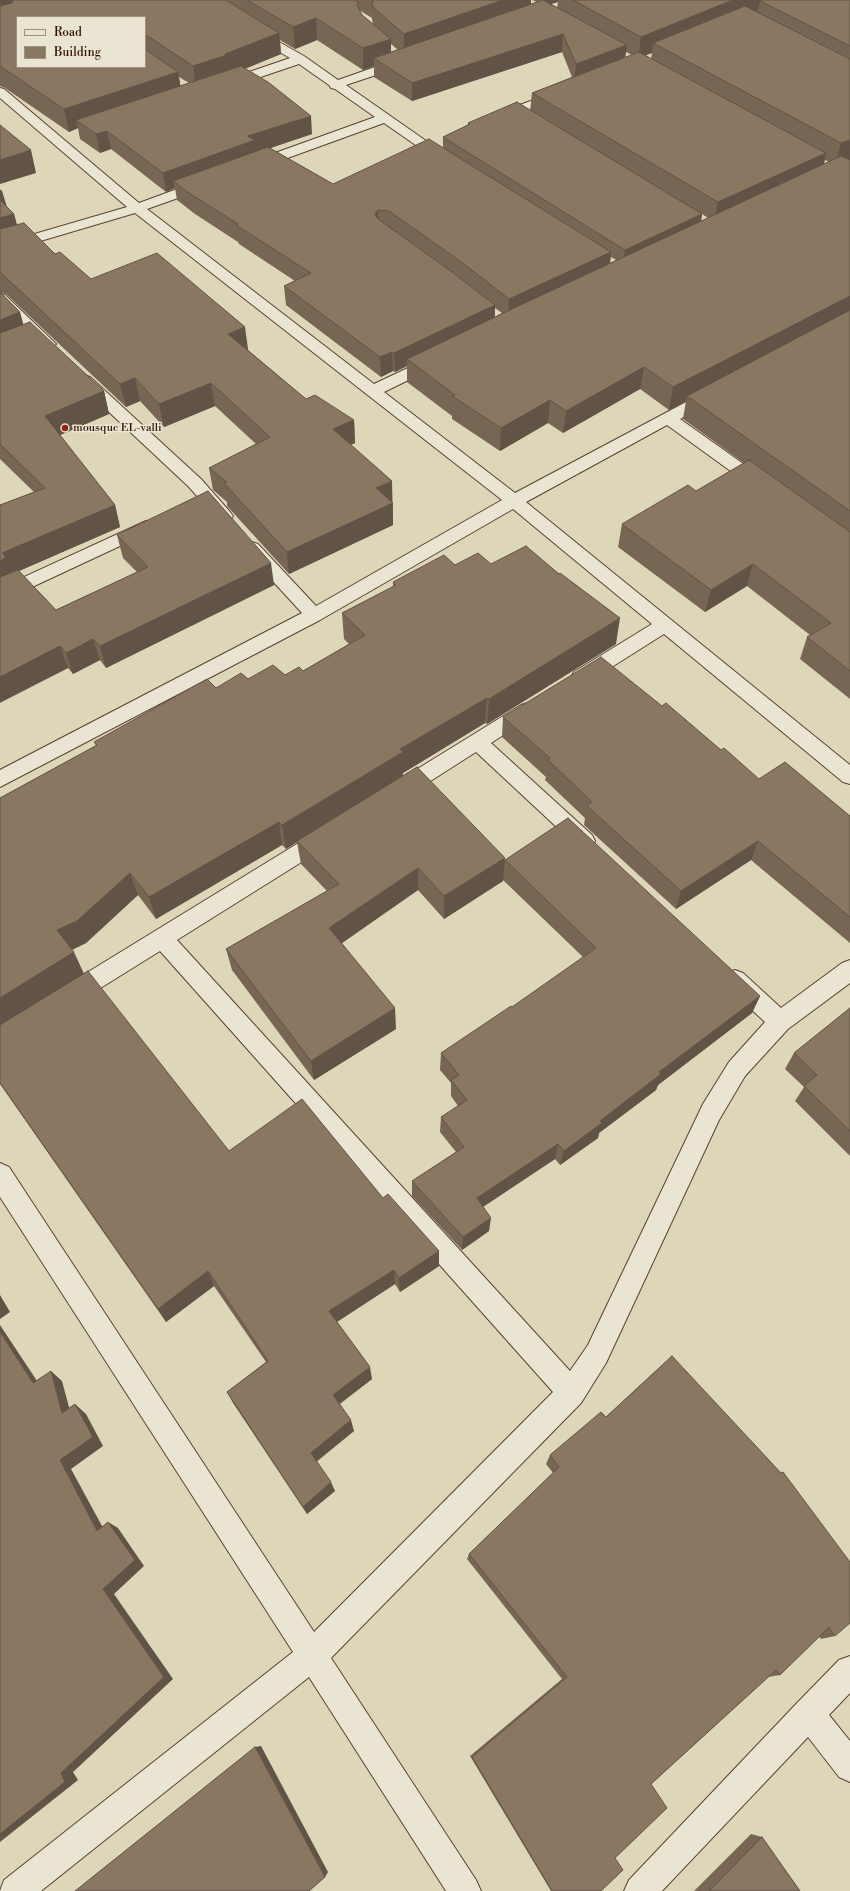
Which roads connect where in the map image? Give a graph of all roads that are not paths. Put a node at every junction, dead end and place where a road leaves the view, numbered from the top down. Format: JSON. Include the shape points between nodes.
{"nodes":[{"id":1,"x":248,"y":28,"type":"edge"},
{"id":2,"x":391,"y":52,"type":"edge"},
{"id":3,"x":300,"y":59,"type":"junction"},
{"id":4,"x":335,"y":85,"type":"junction"},
{"id":5,"x":216,"y":88,"type":"edge"},
{"id":6,"x":574,"y":89,"type":"edge"},
{"id":7,"x":0,"y":92,"type":"edge"},
{"id":8,"x":518,"y":111,"type":"junction"},
{"id":9,"x":384,"y":118,"type":"junction"},
{"id":10,"x":531,"y":119,"type":"edge"},
{"id":11,"x":489,"y":122,"type":"edge"},
{"id":12,"x":439,"y":141,"type":"dead end"},
{"id":13,"x":424,"y":146,"type":"junction"},
{"id":14,"x":456,"y":167,"type":"edge"},
{"id":15,"x":242,"y":170,"type":"edge"},
{"id":16,"x":219,"y":178,"type":"edge"},
{"id":17,"x":137,"y":208,"type":"junction"},
{"id":18,"x":0,"y":249,"type":"edge"},
{"id":19,"x":0,"y":298,"type":"edge"},
{"id":20,"x":450,"y":354,"type":"edge"},
{"id":21,"x":724,"y":388,"type":"edge"},
{"id":22,"x":373,"y":392,"type":"junction"},
{"id":23,"x":668,"y":418,"type":"junction"},
{"id":24,"x":775,"y":496,"type":"edge"},
{"id":25,"x":514,"y":501,"type":"junction"},
{"id":26,"x":164,"y":519,"type":"edge"},
{"id":27,"x":0,"y":596,"type":"edge"},
{"id":28,"x":314,"y":615,"type":"junction"},
{"id":29,"x":665,"y":624,"type":"junction"},
{"id":30,"x":565,"y":687,"type":"edge"},
{"id":31,"x":544,"y":700,"type":"edge"},
{"id":32,"x":478,"y":742,"type":"junction"},
{"id":33,"x":850,"y":776,"type":"edge"},
{"id":34,"x":0,"y":779,"type":"edge"},
{"id":35,"x":384,"y":800,"type":"edge"},
{"id":36,"x":343,"y":825,"type":"edge"},
{"id":37,"x":600,"y":855,"type":"edge"},
{"id":38,"x":162,"y":938,"type":"junction"},
{"id":39,"x":722,"y":968,"type":"edge"},
{"id":40,"x":850,"y":970,"type":"edge"},
{"id":41,"x":54,"y":1005,"type":"edge"},
{"id":42,"x":780,"y":1022,"type":"junction"},
{"id":43,"x":0,"y":1175,"type":"edge"},
{"id":44,"x":571,"y":1393,"type":"junction"},
{"id":45,"x":312,"y":1656,"type":"junction"},
{"id":46,"x":850,"y":1671,"type":"edge"},
{"id":47,"x":809,"y":1713,"type":"junction"},
{"id":48,"x":850,"y":1766,"type":"edge"},
{"id":49,"x":15,"y":1891,"type":"edge"},
{"id":50,"x":465,"y":1891,"type":"edge"},
{"id":51,"x":640,"y":1891,"type":"edge"}],
"edges":[{"from":1,"to":3,"type":"street"},
{"from":2,"to":4,"type":"street","via":[[407,61]]},
{"from":3,"to":4,"type":"street"},
{"from":3,"to":5,"type":"street"},
{"from":4,"to":9,"type":"street"},
{"from":6,"to":8,"type":"street"},
{"from":7,"to":17,"type":"street","via":[[64,139]]},
{"from":8,"to":10,"type":"street"},
{"from":8,"to":11,"type":"street"},
{"from":9,"to":13,"type":"street"},
{"from":9,"to":15,"type":"street"},
{"from":12,"to":13,"type":"street"},
{"from":13,"to":14,"type":"street"},
{"from":16,"to":17,"type":"street"},
{"from":17,"to":18,"type":"street"},
{"from":17,"to":22,"type":"street"},
{"from":19,"to":28,"type":"street","via":[[33,339],[67,363],[195,483],[200,502],[236,530]]},
{"from":20,"to":22,"type":"street"},
{"from":21,"to":23,"type":"street"},
{"from":22,"to":25,"type":"street"},
{"from":23,"to":24,"type":"street"},
{"from":23,"to":25,"type":"street"},
{"from":25,"to":28,"type":"street"},
{"from":25,"to":29,"type":"street"},
{"from":26,"to":27,"type":"street"},
{"from":28,"to":34,"type":"street"},
{"from":29,"to":30,"type":"street"},
{"from":29,"to":33,"type":"street"},
{"from":31,"to":32,"type":"street"},
{"from":32,"to":35,"type":"street"},
{"from":32,"to":37,"type":"street"},
{"from":36,"to":38,"type":"street"},
{"from":38,"to":41,"type":"street"},
{"from":38,"to":44,"type":"street"},
{"from":39,"to":42,"type":"street"},
{"from":40,"to":42,"type":"street"},
{"from":42,"to":44,"type":"street","via":[[737,1069],[711,1112],[597,1354]]},
{"from":43,"to":45,"type":"street"},
{"from":44,"to":45,"type":"street"},
{"from":45,"to":49,"type":"street"},
{"from":45,"to":50,"type":"street"},
{"from":46,"to":47,"type":"street"},
{"from":47,"to":48,"type":"street"},
{"from":47,"to":51,"type":"street"}]}
